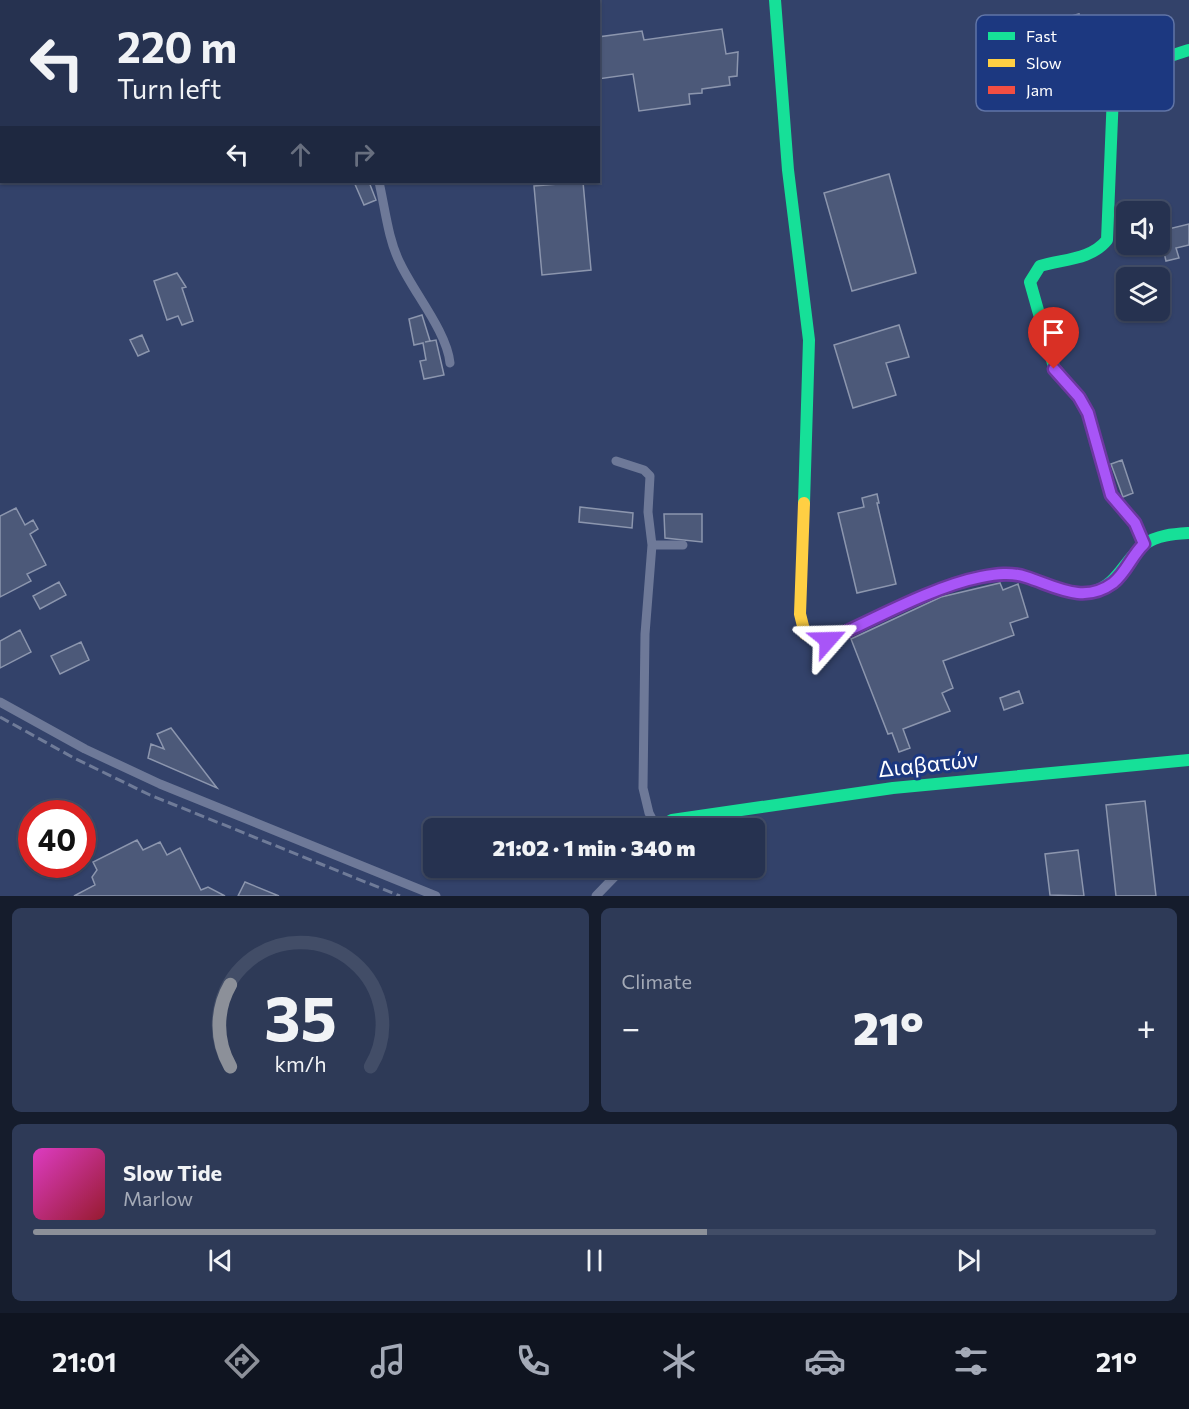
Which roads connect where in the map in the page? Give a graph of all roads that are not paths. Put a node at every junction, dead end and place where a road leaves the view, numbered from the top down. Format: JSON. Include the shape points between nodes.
{"nodes":[{"id":1,"x":775,"y":0,"type":"edge"},
{"id":2,"x":1189,"y":50,"type":"edge"},
{"id":3,"x":1174,"y":56,"type":"edge"},
{"id":4,"x":1112,"y":111,"type":"edge"},
{"id":5,"x":379,"y":183,"type":"edge"},
{"id":6,"x":450,"y":363,"type":"dead end"},
{"id":7,"x":616,"y":461,"type":"dead end"},
{"id":8,"x":1189,"y":533,"type":"edge"},
{"id":9,"x":1144,"y":544,"type":"junction"},
{"id":10,"x":652,"y":545,"type":"junction"},
{"id":11,"x":683,"y":545,"type":"dead end"},
{"id":12,"x":0,"y":702,"type":"edge"},
{"id":13,"x":1189,"y":760,"type":"edge"},
{"id":14,"x":652,"y":818,"type":"edge"},
{"id":15,"x":686,"y":818,"type":"edge"},
{"id":16,"x":613,"y":878,"type":"edge"},
{"id":17,"x":436,"y":896,"type":"edge"},
{"id":18,"x":596,"y":896,"type":"edge"}],
"edges":[{"from":1,"to":9,"type":"street","via":[[788,170],[808,340],[800,614],[805,634],[818,641],[828,640],[945,587],[981,577],[1025,576],[1067,592],[1091,592],[1113,583]]},
{"from":2,"to":3,"type":"street"},
{"from":4,"to":9,"type":"street","via":[[1107,240],[1089,254],[1040,266],[1030,282],[1054,369],[1088,413],[1111,495],[1135,523]]},
{"from":5,"to":6,"type":"street","via":[[397,256],[444,338]]},
{"from":7,"to":10,"type":"street","via":[[648,472]]},
{"from":8,"to":9,"type":"street","via":[[1162,536]]},
{"from":10,"to":11,"type":"street"},
{"from":10,"to":14,"type":"street","via":[[645,634],[643,788]]},
{"from":12,"to":17,"type":"street","via":[[85,749],[160,784]]},
{"from":13,"to":15,"type":"street","name":"Διαβατών","via":[[893,789]]},
{"from":16,"to":18,"type":"street"}]}
